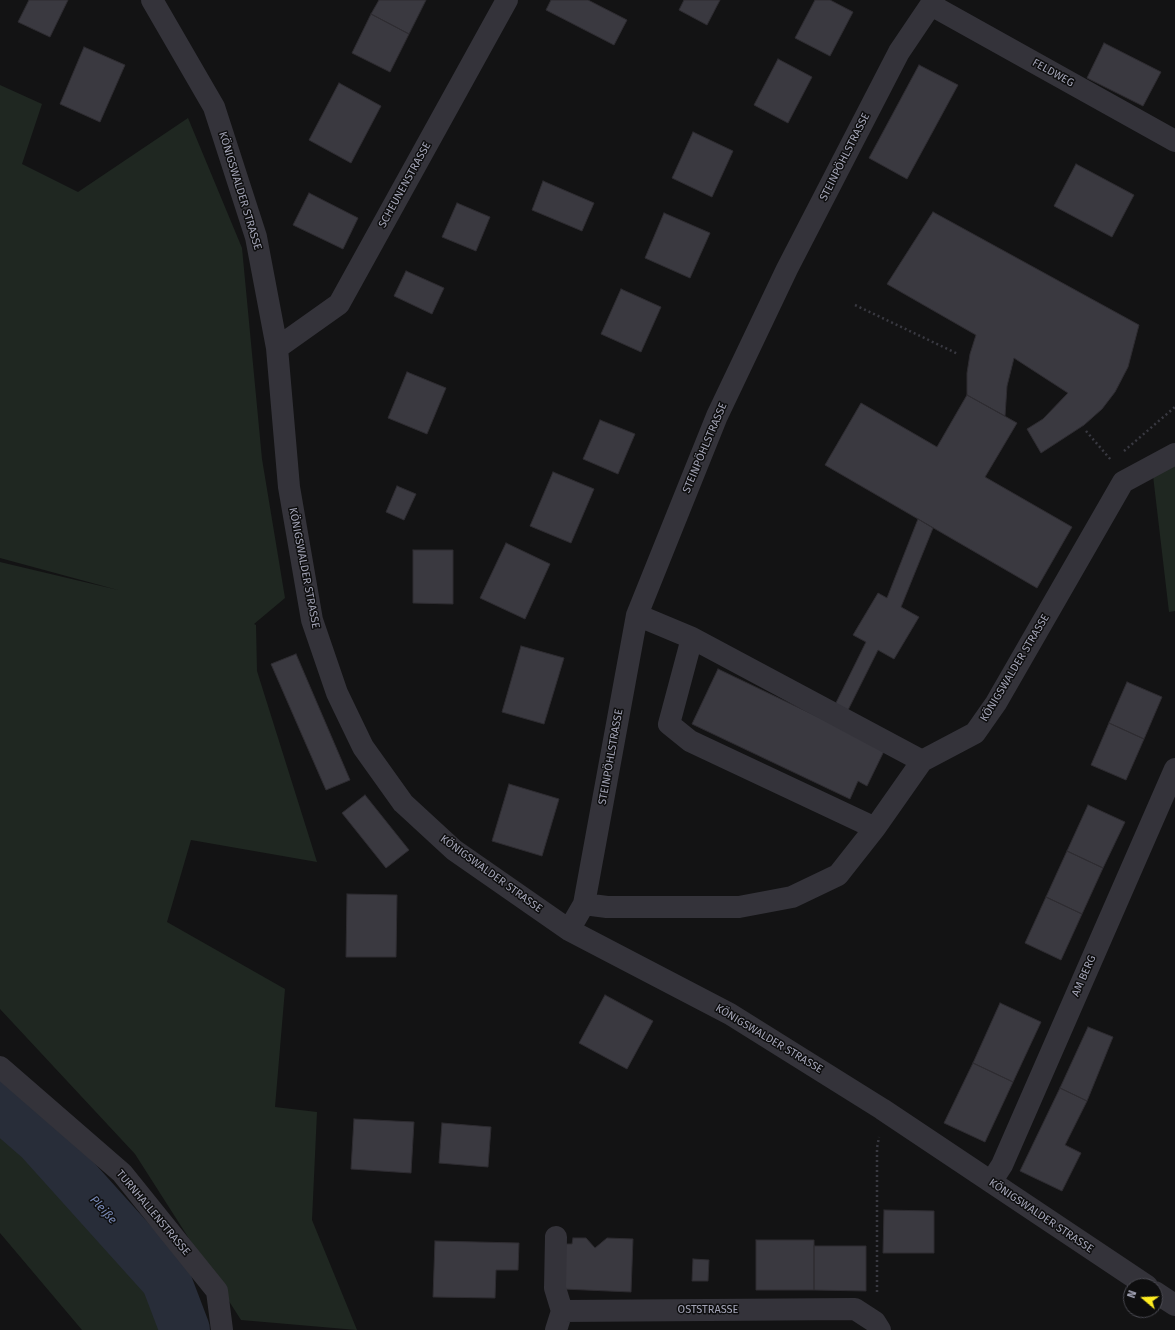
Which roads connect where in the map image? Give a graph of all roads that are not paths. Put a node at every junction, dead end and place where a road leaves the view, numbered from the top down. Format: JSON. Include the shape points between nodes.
{"nodes":[{"id":1,"x":152,"y":0,"type":"edge"},
{"id":2,"x":507,"y":0,"type":"edge"},
{"id":3,"x":932,"y":3,"type":"edge"},
{"id":4,"x":1175,"y":141,"type":"edge"},
{"id":5,"x":277,"y":348,"type":"junction"},
{"id":6,"x":1175,"y":454,"type":"edge"},
{"id":7,"x":637,"y":615,"type":"junction"},
{"id":8,"x":692,"y":638,"type":"junction"},
{"id":9,"x":922,"y":761,"type":"junction"},
{"id":10,"x":1175,"y":769,"type":"edge"},
{"id":11,"x":875,"y":828,"type":"junction"},
{"id":12,"x":584,"y":904,"type":"junction"},
{"id":13,"x":569,"y":930,"type":"junction"},
{"id":14,"x":0,"y":1067,"type":"edge"},
{"id":15,"x":990,"y":1182,"type":"junction"},
{"id":16,"x":556,"y":1237,"type":"dead end"},
{"id":17,"x":1134,"y":1278,"type":"edge"},
{"id":18,"x":1163,"y":1297,"type":"edge"},
{"id":19,"x":1175,"y":1305,"type":"edge"},
{"id":20,"x":559,"y":1321,"type":"edge"},
{"id":21,"x":877,"y":1326,"type":"edge"},
{"id":22,"x":222,"y":1330,"type":"edge"}],
"edges":[{"from":1,"to":5,"type":"street","name":"KÖNIGSWALDER STRASSE","via":[[214,107],[256,237]]},
{"from":2,"to":5,"type":"street","name":"SCHEUNENSTRASSE","via":[[339,304]]},
{"from":3,"to":4,"type":"street","name":"FELDWEG"},
{"from":3,"to":7,"type":"street","name":"STEINPÖHLSTRASSE","via":[[899,52],[784,276],[717,416]]},
{"from":5,"to":13,"type":"street","name":"KÖNIGSWALDER STRASSE","via":[[289,487],[312,620],[337,693],[363,747],[403,803],[454,850]]},
{"from":6,"to":9,"type":"street","name":"KÖNIGSWALDER STRASSE","via":[[1123,482],[996,704],[975,733]]},
{"from":7,"to":8,"type":"street"},
{"from":7,"to":12,"type":"street","name":"STEINPÖHLSTRASSE"},
{"from":8,"to":9,"type":"street"},
{"from":8,"to":11,"type":"street","via":[[669,724],[690,741]]},
{"from":9,"to":11,"type":"street","name":"KÖNIGSWALDER STRASSE"},
{"from":10,"to":15,"type":"street","name":"AM BERG","via":[[1002,1165]]},
{"from":11,"to":12,"type":"street","name":"KÖNIGSWALDER STRASSE","via":[[838,875],[792,897],[739,907],[607,907]]},
{"from":12,"to":13,"type":"street","name":"STEINPÖHLSTRASSE"},
{"from":13,"to":15,"type":"street","name":"KÖNIGSWALDER STRASSE","via":[[730,1014],[882,1109]]},
{"from":14,"to":22,"type":"street","name":"TURNHALLENSTRASSE","via":[[122,1173],[217,1291]]},
{"from":15,"to":17,"type":"street","name":"KÖNIGSWALDER STRASSE"},
{"from":16,"to":20,"type":"street","via":[[555,1288]]},
{"from":18,"to":19,"type":"street"},
{"from":20,"to":21,"type":"street","name":"OSTSTRASSE","via":[[855,1309]]}]}
